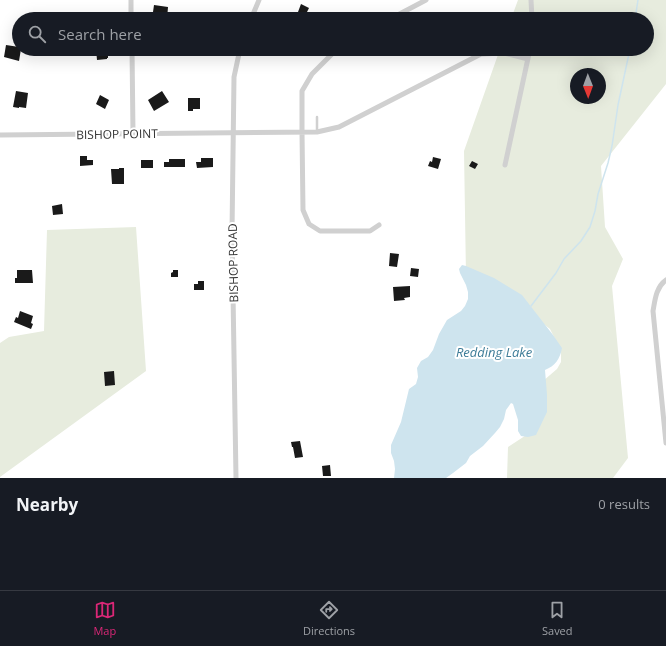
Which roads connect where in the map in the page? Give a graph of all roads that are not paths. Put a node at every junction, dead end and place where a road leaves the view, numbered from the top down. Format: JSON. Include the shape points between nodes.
{"nodes":[{"id":1,"x":131,"y":0,"type":"edge"},
{"id":2,"x":259,"y":0,"type":"edge"},
{"id":3,"x":426,"y":0,"type":"edge"},
{"id":4,"x":531,"y":0,"type":"edge"},
{"id":5,"x":131,"y":12,"type":"edge"},
{"id":6,"x":254,"y":12,"type":"edge"},
{"id":7,"x":403,"y":12,"type":"edge"},
{"id":8,"x":532,"y":12,"type":"edge"},
{"id":9,"x":132,"y":56,"type":"edge"},
{"id":10,"x":238,"y":56,"type":"edge"},
{"id":11,"x":330,"y":56,"type":"edge"},
{"id":12,"x":477,"y":56,"type":"edge"},
{"id":13,"x":516,"y":56,"type":"edge"},
{"id":14,"x":529,"y":56,"type":"edge"},
{"id":15,"x":528,"y":59,"type":"junction"},
{"id":16,"x":317,"y":117,"type":"dead end"},
{"id":17,"x":233,"y":132,"type":"junction"},
{"id":18,"x":302,"y":132,"type":"junction"},
{"id":19,"x":318,"y":132,"type":"junction"},
{"id":20,"x":133,"y":133,"type":"junction"},
{"id":21,"x":0,"y":136,"type":"edge"},
{"id":22,"x":505,"y":165,"type":"dead end"},
{"id":23,"x":378,"y":225,"type":"dead end"},
{"id":24,"x":666,"y":280,"type":"edge"},
{"id":25,"x":666,"y":443,"type":"edge"},
{"id":26,"x":236,"y":478,"type":"edge"}],
"edges":[{"from":1,"to":5,"type":"street"},
{"from":2,"to":6,"type":"street"},
{"from":3,"to":7,"type":"street"},
{"from":4,"to":8,"type":"street"},
{"from":9,"to":20,"type":"street"},
{"from":10,"to":17,"type":"street","name":"BISHOP ROAD","via":[[234,77]]},
{"from":11,"to":18,"type":"street","via":[[312,74],[302,91]]},
{"from":12,"to":19,"type":"street","name":"BISHOP POINT","via":[[340,127]]},
{"from":13,"to":15,"type":"street","name":"BISHOP POINT"},
{"from":14,"to":15,"type":"street"},
{"from":15,"to":22,"type":"street"},
{"from":16,"to":19,"type":"lane"},
{"from":17,"to":18,"type":"street","name":"BISHOP POINT"},
{"from":17,"to":20,"type":"street","name":"BISHOP POINT"},
{"from":17,"to":26,"type":"street","name":"BISHOP ROAD"},
{"from":18,"to":19,"type":"street","name":"BISHOP POINT"},
{"from":18,"to":23,"type":"street","via":[[303,210],[309,224],[320,231],[370,231]]},
{"from":20,"to":21,"type":"street","name":"BISHOP POINT"},
{"from":24,"to":25,"type":"street","via":[[662,282],[655,296],[654,311]]}]}
